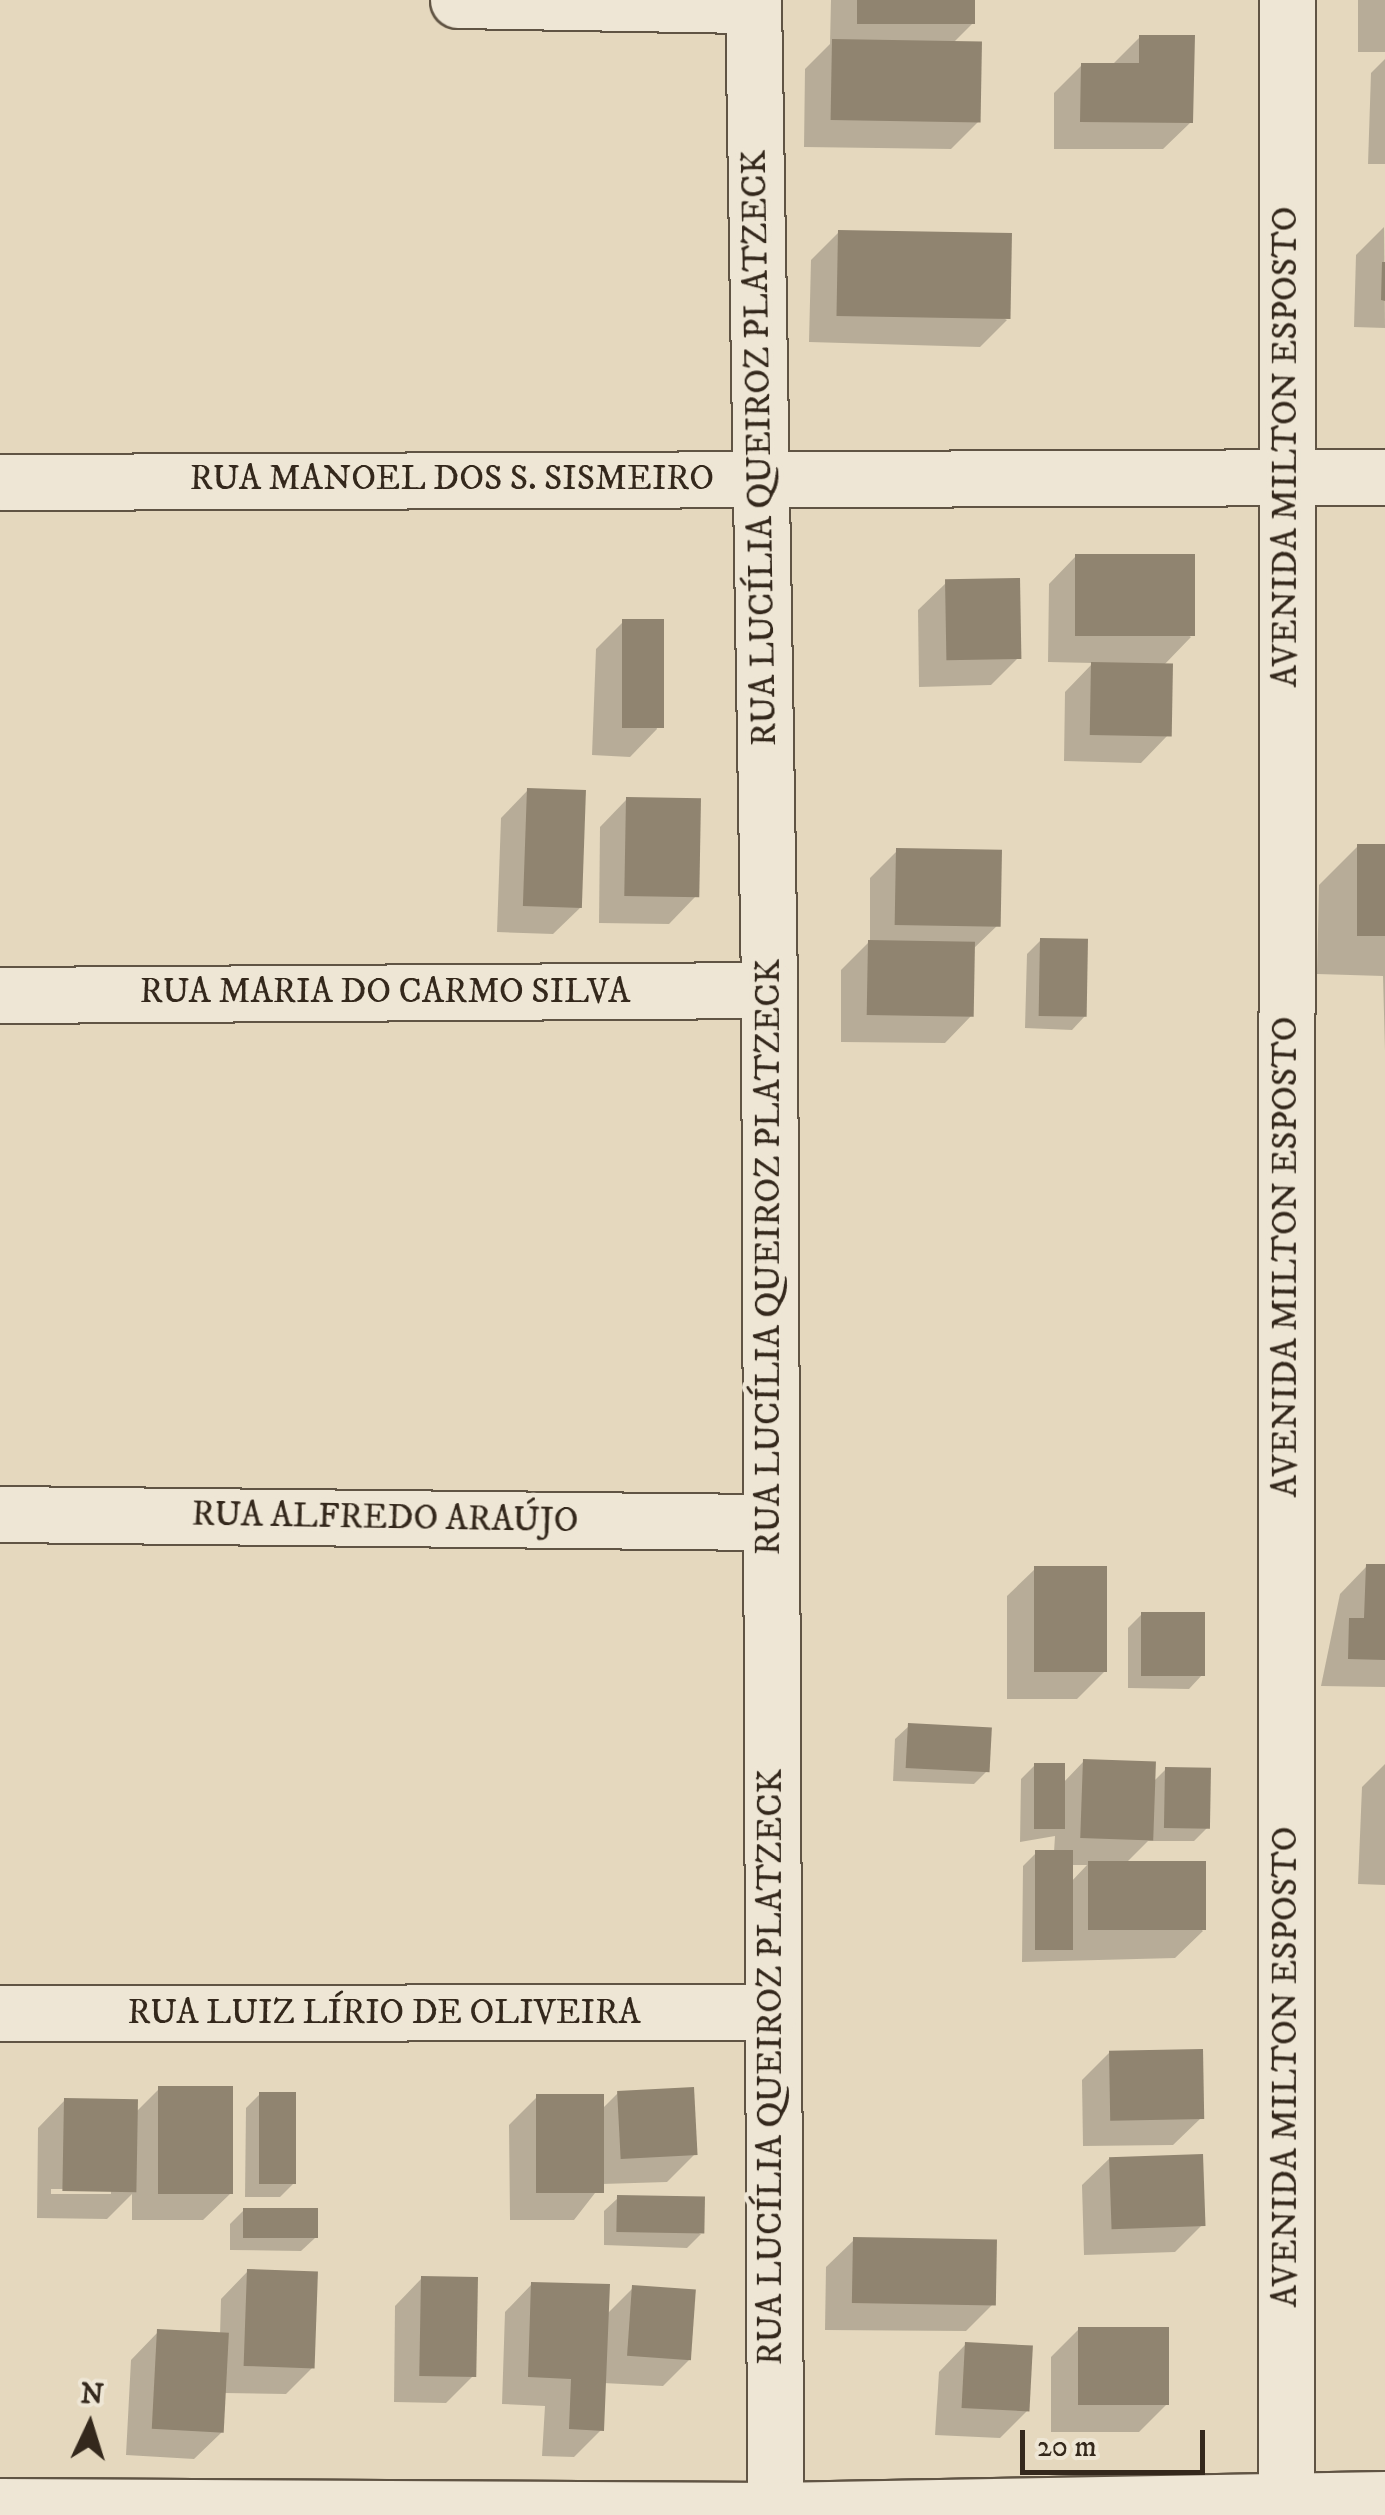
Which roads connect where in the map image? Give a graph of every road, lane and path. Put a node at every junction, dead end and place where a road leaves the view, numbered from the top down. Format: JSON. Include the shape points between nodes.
{"nodes":[{"id":1,"x":458,"y":0,"type":"edge"},
{"id":2,"x":1287,"y":0,"type":"edge"},
{"id":3,"x":753,"y":2,"type":"edge"},
{"id":4,"x":759,"y":477,"type":"junction"},
{"id":5,"x":1286,"y":477,"type":"junction"},
{"id":6,"x":1385,"y":477,"type":"edge"},
{"id":7,"x":0,"y":482,"type":"edge"},
{"id":8,"x":769,"y":990,"type":"junction"},
{"id":9,"x":0,"y":995,"type":"edge"},
{"id":10,"x":0,"y":1514,"type":"edge"},
{"id":11,"x":770,"y":1522,"type":"junction"},
{"id":12,"x":769,"y":2012,"type":"junction"},
{"id":13,"x":0,"y":2013,"type":"edge"},
{"id":14,"x":1385,"y":2499,"type":"edge"},
{"id":15,"x":1286,"y":2505,"type":"edge"},
{"id":16,"x":0,"y":2506,"type":"edge"},
{"id":17,"x":775,"y":2513,"type":"edge"}],
"edges":[{"from":1,"to":3,"type":"street"},
{"from":2,"to":5,"type":"street","name":"AVENIDA MILTON ESPOSTO"},
{"from":3,"to":4,"type":"street","name":"RUA LUCÍLIA QUEIROZ PLATZECK"},
{"from":4,"to":5,"type":"street","name":"RUA MANOEL DOS S. SISMEIRO"},
{"from":4,"to":7,"type":"street","name":"RUA MANOEL DOS S. SISMEIRO"},
{"from":4,"to":8,"type":"street","name":"RUA LUCÍLIA QUEIROZ PLATZECK"},
{"from":5,"to":6,"type":"street","name":"RUA MANOEL DOS S. SISMEIRO"},
{"from":5,"to":15,"type":"street","name":"AVENIDA MILTON ESPOSTO"},
{"from":8,"to":9,"type":"street","name":"RUA MARIA DO CARMO SILVA"},
{"from":8,"to":11,"type":"street","name":"RUA LUCÍLIA QUEIROZ PLATZECK"},
{"from":10,"to":11,"type":"street","name":"RUA ALFREDO ARAÚJO"},
{"from":11,"to":12,"type":"street","name":"RUA LUCÍLIA QUEIROZ PLATZECK"},
{"from":12,"to":13,"type":"street","name":"RUA LUIZ LÍRIO DE OLIVEIRA"},
{"from":12,"to":17,"type":"street","name":"RUA LUCÍLIA QUEIROZ PLATZECK"},
{"from":14,"to":15,"type":"street"},
{"from":15,"to":17,"type":"street"},
{"from":16,"to":17,"type":"street"}]}
